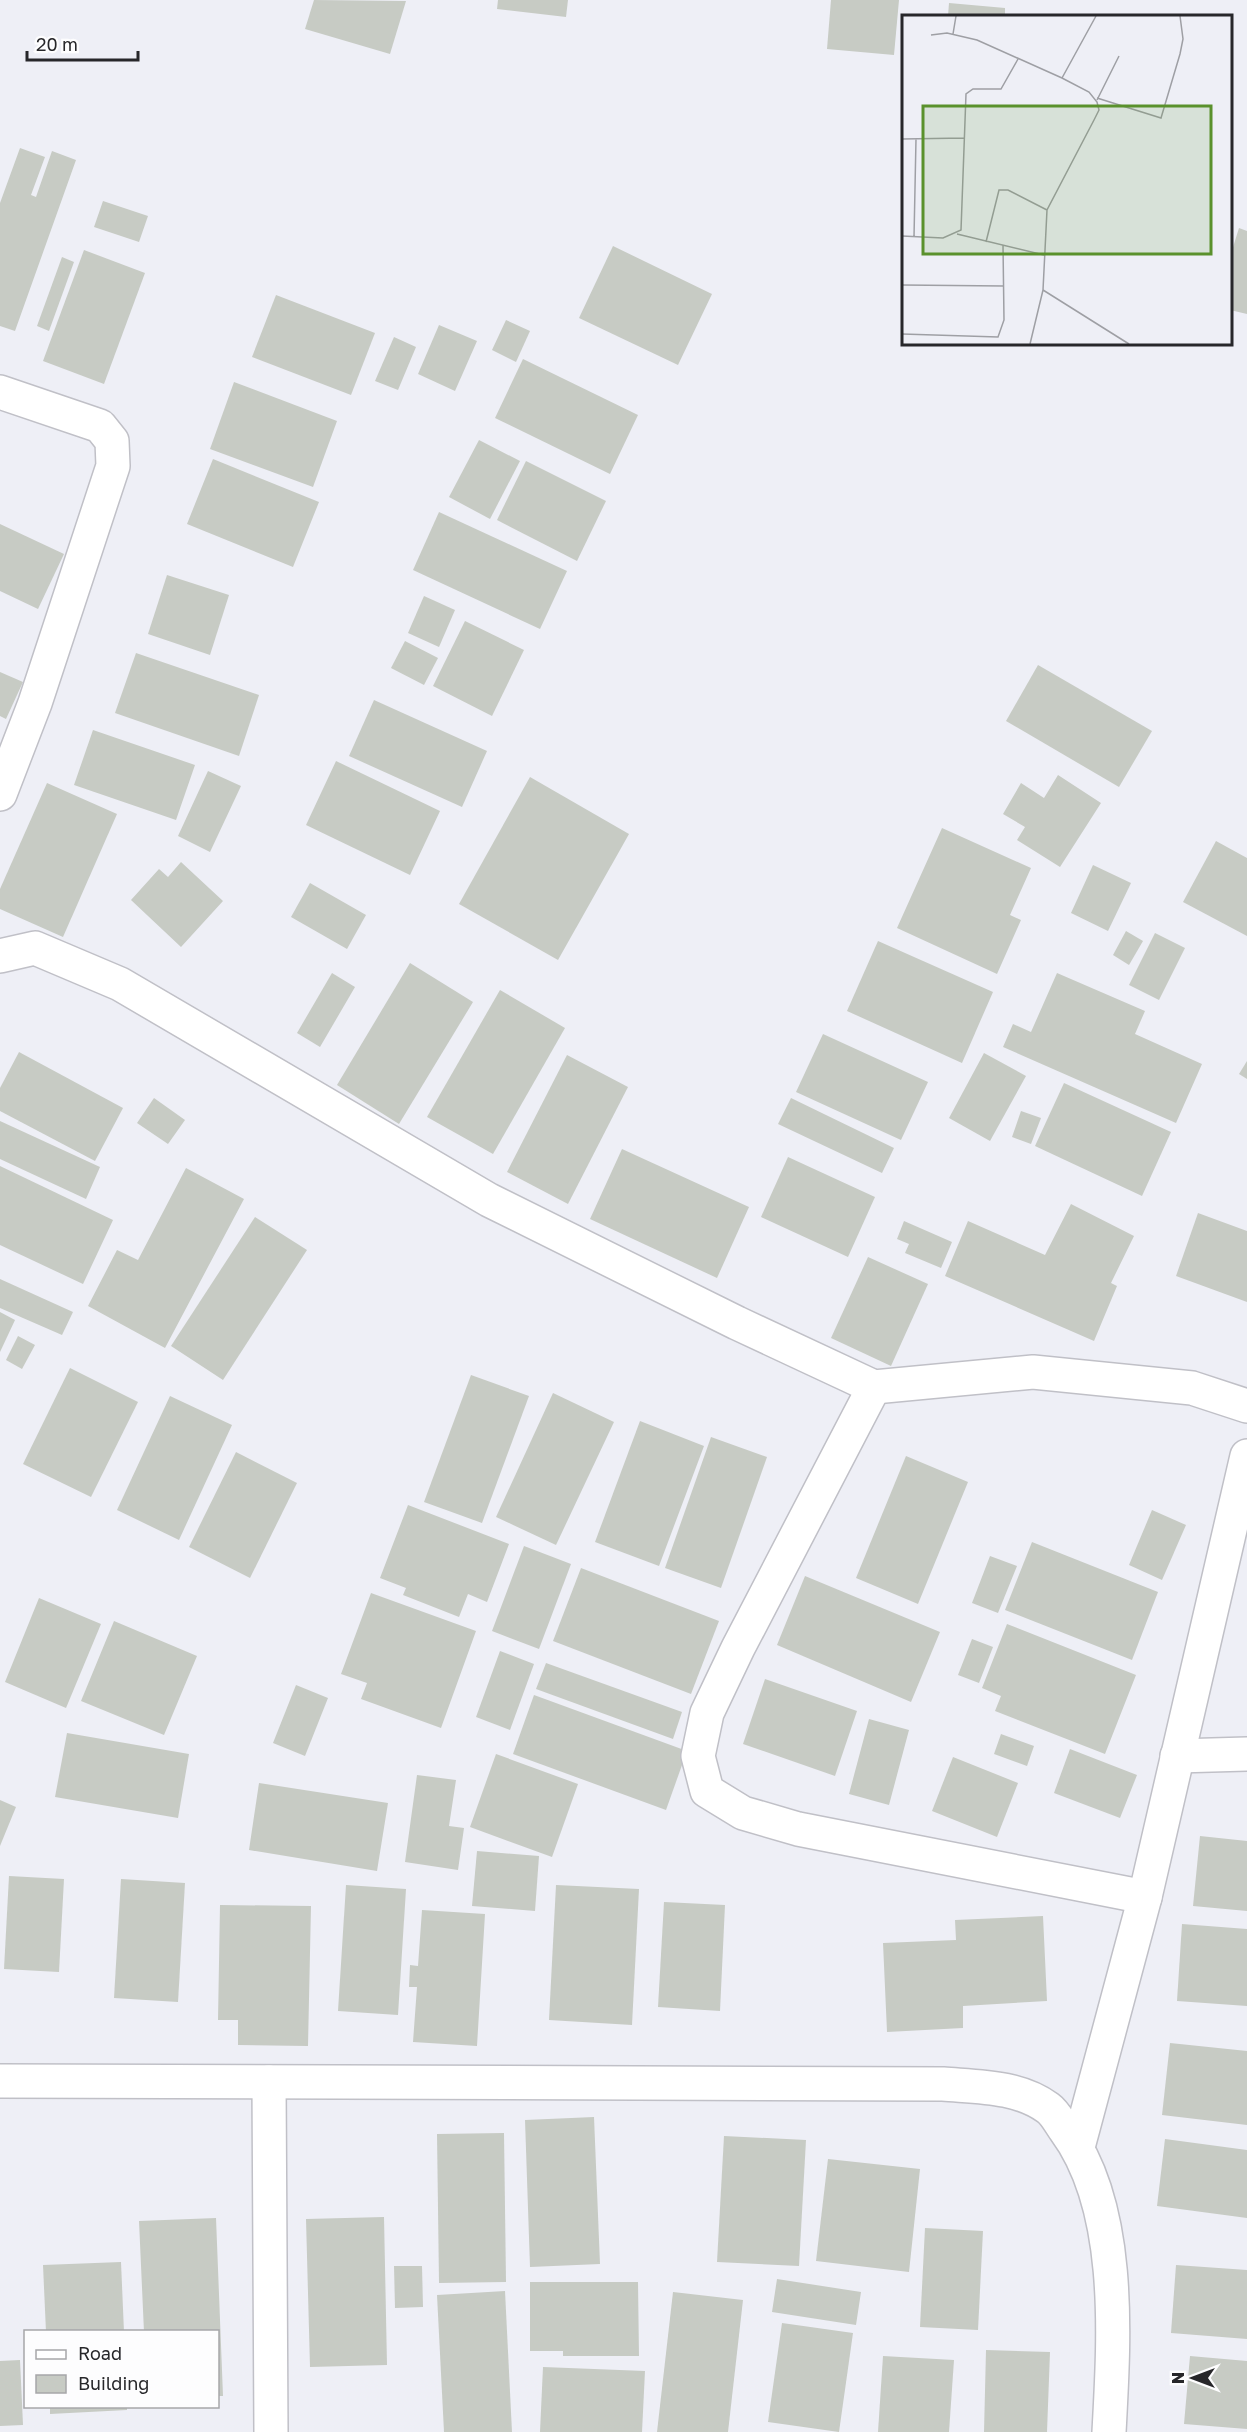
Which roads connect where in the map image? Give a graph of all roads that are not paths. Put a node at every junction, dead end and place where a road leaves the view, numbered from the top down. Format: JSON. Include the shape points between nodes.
{"nodes":[{"id":1,"x":0,"y":392,"type":"edge"},
{"id":2,"x":0,"y":794,"type":"edge"},
{"id":3,"x":0,"y":956,"type":"edge"},
{"id":4,"x":874,"y":1387,"type":"junction"},
{"id":5,"x":1247,"y":1406,"type":"edge"},
{"id":6,"x":1247,"y":1456,"type":"edge"},
{"id":7,"x":1247,"y":1754,"type":"edge"},
{"id":8,"x":1177,"y":1756,"type":"junction"},
{"id":9,"x":1145,"y":1897,"type":"junction"},
{"id":10,"x":0,"y":2081,"type":"edge"},
{"id":11,"x":269,"y":2082,"type":"junction"},
{"id":12,"x":1078,"y":2147,"type":"junction"},
{"id":13,"x":271,"y":2432,"type":"edge"},
{"id":14,"x":1109,"y":2432,"type":"edge"}],
"edges":[{"from":1,"to":2,"type":"street","via":[[100,426],[112,441],[114,466]]},
{"from":3,"to":4,"type":"street","via":[[34,948],[120,984],[489,1200]]},
{"from":4,"to":5,"type":"street","via":[[1033,1372],[1192,1388]]},
{"from":4,"to":9,"type":"street","via":[[707,1713],[698,1756],[707,1791],[743,1813],[798,1829]]},
{"from":6,"to":8,"type":"street"},
{"from":7,"to":8,"type":"street"},
{"from":8,"to":9,"type":"street"},
{"from":9,"to":12,"type":"street"},
{"from":10,"to":11,"type":"street"},
{"from":11,"to":12,"type":"street","via":[[943,2084],[1013,2091],[1050,2109]]},
{"from":11,"to":13,"type":"street"},
{"from":12,"to":14,"type":"street","via":[[1098,2197],[1110,2260]]}]}
